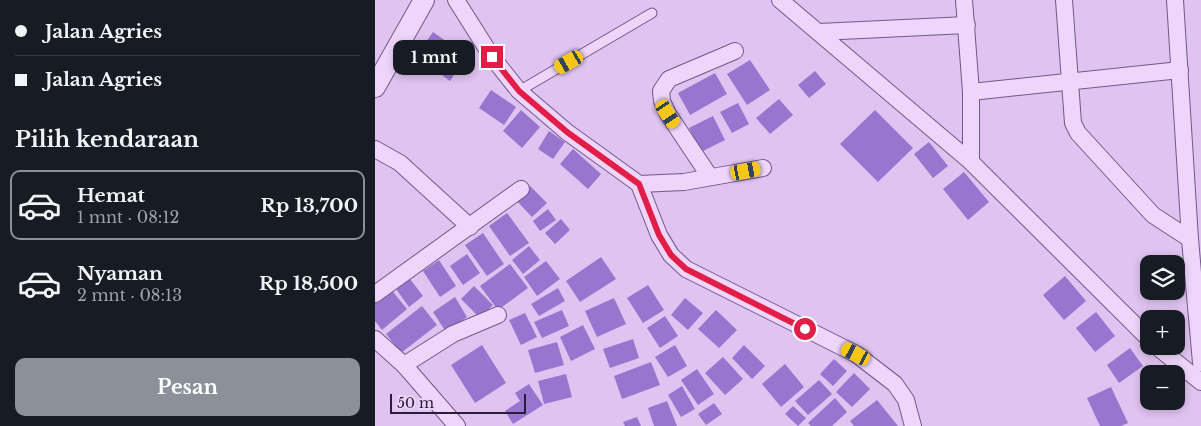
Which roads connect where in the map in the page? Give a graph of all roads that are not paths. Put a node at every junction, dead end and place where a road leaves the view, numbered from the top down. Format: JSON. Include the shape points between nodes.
{"nodes":[{"id":1,"x":424,"y":0,"type":"edge"},
{"id":2,"x":456,"y":0,"type":"edge"},
{"id":3,"x":779,"y":0,"type":"edge"},
{"id":4,"x":965,"y":0,"type":"edge"},
{"id":5,"x":1064,"y":0,"type":"edge"},
{"id":6,"x":1175,"y":0,"type":"edge"},
{"id":7,"x":652,"y":13,"type":"dead end"},
{"id":8,"x":967,"y":25,"type":"junction"},
{"id":9,"x":819,"y":32,"type":"junction"},
{"id":10,"x":735,"y":51,"type":"dead end"},
{"id":11,"x":1180,"y":70,"type":"junction"},
{"id":12,"x":1071,"y":80,"type":"junction"},
{"id":13,"x":375,"y":87,"type":"edge"},
{"id":14,"x":519,"y":91,"type":"junction"},
{"id":15,"x":971,"y":92,"type":"junction"},
{"id":16,"x":375,"y":149,"type":"edge"},
{"id":17,"x":971,"y":162,"type":"junction"},
{"id":18,"x":763,"y":168,"type":"dead end"},
{"id":19,"x":710,"y":177,"type":"junction"},
{"id":20,"x":639,"y":184,"type":"junction"},
{"id":21,"x":521,"y":189,"type":"dead end"},
{"id":22,"x":470,"y":227,"type":"junction"},
{"id":23,"x":1190,"y":239,"type":"junction"},
{"id":24,"x":375,"y":294,"type":"edge"},
{"id":25,"x":498,"y":315,"type":"dead end"},
{"id":26,"x":1140,"y":330,"type":"edge"},
{"id":27,"x":375,"y":339,"type":"edge"},
{"id":28,"x":1167,"y":355,"type":"edge"},
{"id":29,"x":1201,"y":363,"type":"edge"},
{"id":30,"x":404,"y":365,"type":"junction"},
{"id":31,"x":1201,"y":382,"type":"edge"},
{"id":32,"x":457,"y":426,"type":"edge"},
{"id":33,"x":913,"y":426,"type":"edge"}],
"edges":[{"from":1,"to":13,"type":"street"},
{"from":2,"to":14,"type":"street","via":[[492,57]]},
{"from":3,"to":9,"type":"street"},
{"from":4,"to":8,"type":"street"},
{"from":5,"to":12,"type":"street"},
{"from":6,"to":11,"type":"street"},
{"from":7,"to":14,"type":"lane"},
{"from":8,"to":9,"type":"street"},
{"from":8,"to":15,"type":"street"},
{"from":9,"to":17,"type":"street"},
{"from":10,"to":19,"type":"street","via":[[669,79],[661,91],[668,114]]},
{"from":11,"to":12,"type":"street"},
{"from":11,"to":23,"type":"street"},
{"from":12,"to":15,"type":"street"},
{"from":12,"to":23,"type":"street","via":[[1073,123],[1078,133],[1153,215]]},
{"from":14,"to":20,"type":"street","via":[[567,132]]},
{"from":15,"to":17,"type":"street"},
{"from":16,"to":22,"type":"street","via":[[400,163]]},
{"from":17,"to":26,"type":"street"},
{"from":18,"to":19,"type":"street"},
{"from":19,"to":20,"type":"street"},
{"from":20,"to":33,"type":"street","via":[[659,235],[671,255],[686,269],[856,354],[895,384],[905,400]]},
{"from":21,"to":22,"type":"street"},
{"from":22,"to":24,"type":"street"},
{"from":23,"to":29,"type":"street"},
{"from":25,"to":30,"type":"street","via":[[453,334]]},
{"from":27,"to":30,"type":"street"},
{"from":28,"to":31,"type":"street"},
{"from":30,"to":32,"type":"street"}]}
